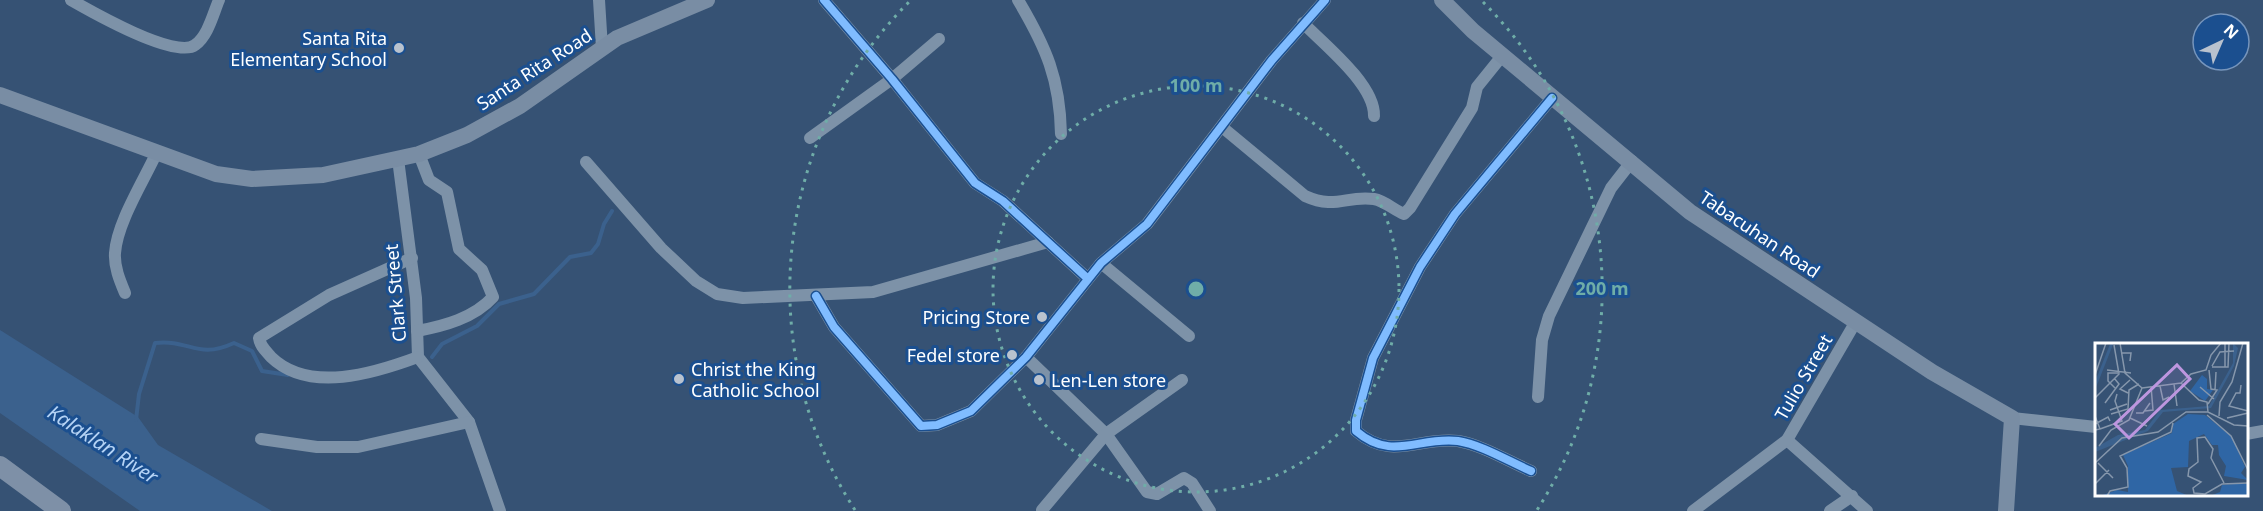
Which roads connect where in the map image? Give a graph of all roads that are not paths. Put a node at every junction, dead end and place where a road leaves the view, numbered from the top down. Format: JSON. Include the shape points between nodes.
{"nodes":[{"id":1,"x":71,"y":0,"type":"edge"},
{"id":2,"x":219,"y":0,"type":"edge"},
{"id":3,"x":599,"y":0,"type":"edge"},
{"id":4,"x":707,"y":0,"type":"edge"},
{"id":5,"x":824,"y":0,"type":"edge"},
{"id":6,"x":1018,"y":0,"type":"edge"},
{"id":7,"x":1325,"y":0,"type":"edge"},
{"id":8,"x":1442,"y":0,"type":"edge"},
{"id":9,"x":1303,"y":23,"type":"junction"},
{"id":10,"x":939,"y":39,"type":"dead end"},
{"id":11,"x":602,"y":48,"type":"junction"},
{"id":12,"x":1502,"y":56,"type":"junction"},
{"id":13,"x":892,"y":79,"type":"junction"},
{"id":14,"x":0,"y":95,"type":"edge"},
{"id":15,"x":1551,"y":98,"type":"junction"},
{"id":16,"x":1374,"y":116,"type":"dead end"},
{"id":17,"x":1222,"y":127,"type":"junction"},
{"id":18,"x":1061,"y":134,"type":"dead end"},
{"id":19,"x":810,"y":138,"type":"dead end"},
{"id":20,"x":156,"y":154,"type":"junction"},
{"id":21,"x":419,"y":154,"type":"junction"},
{"id":22,"x":398,"y":159,"type":"junction"},
{"id":23,"x":1632,"y":161,"type":"junction"},
{"id":24,"x":586,"y":162,"type":"dead end"},
{"id":25,"x":1048,"y":242,"type":"junction"},
{"id":26,"x":412,"y":258,"type":"junction"},
{"id":27,"x":1101,"y":263,"type":"junction"},
{"id":28,"x":1087,"y":278,"type":"junction"},
{"id":29,"x":125,"y":294,"type":"dead end"},
{"id":30,"x":816,"y":296,"type":"junction"},
{"id":31,"x":1855,"y":323,"type":"junction"},
{"id":32,"x":417,"y":331,"type":"junction"},
{"id":33,"x":1189,"y":336,"type":"dead end"},
{"id":34,"x":418,"y":357,"type":"junction"},
{"id":35,"x":1026,"y":357,"type":"junction"},
{"id":36,"x":1182,"y":380,"type":"dead end"},
{"id":37,"x":1538,"y":397,"type":"dead end"},
{"id":38,"x":2012,"y":418,"type":"junction"},
{"id":39,"x":469,"y":422,"type":"junction"},
{"id":40,"x":2095,"y":427,"type":"edge"},
{"id":41,"x":2263,"y":431,"type":"edge"},
{"id":42,"x":1106,"y":434,"type":"junction"},
{"id":43,"x":2248,"y":434,"type":"edge"},
{"id":44,"x":261,"y":440,"type":"dead end"},
{"id":45,"x":1787,"y":440,"type":"junction"},
{"id":46,"x":0,"y":466,"type":"edge"},
{"id":47,"x":1531,"y":471,"type":"dead end"},
{"id":48,"x":1852,"y":496,"type":"junction"},
{"id":49,"x":1042,"y":510,"type":"edge"},
{"id":50,"x":61,"y":511,"type":"edge"},
{"id":51,"x":500,"y":511,"type":"edge"},
{"id":52,"x":1210,"y":511,"type":"edge"},
{"id":53,"x":1693,"y":511,"type":"edge"},
{"id":54,"x":1830,"y":511,"type":"edge"},
{"id":55,"x":1867,"y":511,"type":"edge"},
{"id":56,"x":2006,"y":511,"type":"edge"}],
"edges":[{"from":1,"to":2,"type":"street","via":[[184,51],[196,45],[205,33]]},
{"from":3,"to":11,"type":"street"},
{"from":4,"to":11,"type":"main road","name":"Santa Rita Road"},
{"from":5,"to":13,"type":"street"},
{"from":6,"to":18,"type":"street","via":[[1038,34],[1051,68],[1061,100]]},
{"from":7,"to":9,"type":"street"},
{"from":8,"to":12,"type":"main road","name":"Tabacuhan Road"},
{"from":9,"to":16,"type":"street","via":[[1367,90],[1375,104]]},
{"from":9,"to":17,"type":"street"},
{"from":10,"to":13,"type":"street"},
{"from":11,"to":21,"type":"main road","name":"Santa Rita Road","via":[[520,106],[467,135]]},
{"from":12,"to":15,"type":"main road","name":"Tabacuhan Road"},
{"from":12,"to":17,"type":"street","via":[[1477,87],[1472,108],[1404,214],[1378,200],[1365,198],[1334,204],[1305,196]]},
{"from":13,"to":19,"type":"street"},
{"from":13,"to":25,"type":"street","via":[[975,183],[1003,201]]},
{"from":14,"to":20,"type":"main road","name":"Santa Rita Road"},
{"from":15,"to":23,"type":"main road","name":"Tabacuhan Road"},
{"from":15,"to":47,"type":"street","via":[[1455,213],[1420,267],[1373,358],[1356,420],[1356,431],[1382,445],[1403,448],[1441,440],[1461,442]]},
{"from":17,"to":27,"type":"street","via":[[1147,224]]},
{"from":20,"to":22,"type":"main road","name":"Santa Rita Road","via":[[216,174],[252,179],[324,175]]},
{"from":20,"to":29,"type":"street","via":[[115,252]]},
{"from":21,"to":22,"type":"main road","name":"Santa Rita Road"},
{"from":21,"to":32,"type":"street","via":[[429,180],[447,192],[459,249],[482,270],[493,297],[478,311],[457,321]]},
{"from":22,"to":26,"type":"street","name":"Clark Street"},
{"from":23,"to":31,"type":"main road","name":"Tabacuhan Road","via":[[1690,212]]},
{"from":23,"to":37,"type":"street","via":[[1611,188],[1549,316],[1542,340]]},
{"from":24,"to":30,"type":"street","via":[[661,248],[696,281],[717,294],[743,298]]},
{"from":25,"to":28,"type":"street"},
{"from":25,"to":30,"type":"street","via":[[873,292]]},
{"from":26,"to":32,"type":"street","name":"Clark Street"},
{"from":26,"to":34,"type":"street","via":[[339,290],[259,338],[279,364],[291,372],[312,377],[363,373]]},
{"from":27,"to":28,"type":"street"},
{"from":27,"to":33,"type":"street"},
{"from":28,"to":35,"type":"street"},
{"from":30,"to":35,"type":"street","via":[[834,327],[921,426],[937,425],[971,411]]},
{"from":31,"to":38,"type":"main road","name":"Tabacuhan Road"},
{"from":31,"to":45,"type":"street","name":"Tulio Street"},
{"from":32,"to":34,"type":"street","name":"Clark Street"},
{"from":34,"to":39,"type":"street","name":"Clark Street"},
{"from":35,"to":42,"type":"street"},
{"from":36,"to":42,"type":"street"},
{"from":38,"to":40,"type":"street","name":"Tabacuhan Road"},
{"from":38,"to":56,"type":"main road"},
{"from":39,"to":44,"type":"street","via":[[358,447]]},
{"from":39,"to":51,"type":"street","name":"Clark Street"},
{"from":41,"to":43,"type":"street"},
{"from":42,"to":49,"type":"street"},
{"from":42,"to":52,"type":"street","via":[[1147,492],[1157,494],[1184,478],[1192,483]]},
{"from":45,"to":48,"type":"street"},
{"from":45,"to":53,"type":"street","name":"Tulio Street"},
{"from":46,"to":50,"type":"highway"},
{"from":48,"to":54,"type":"street"},
{"from":48,"to":55,"type":"street"}]}
